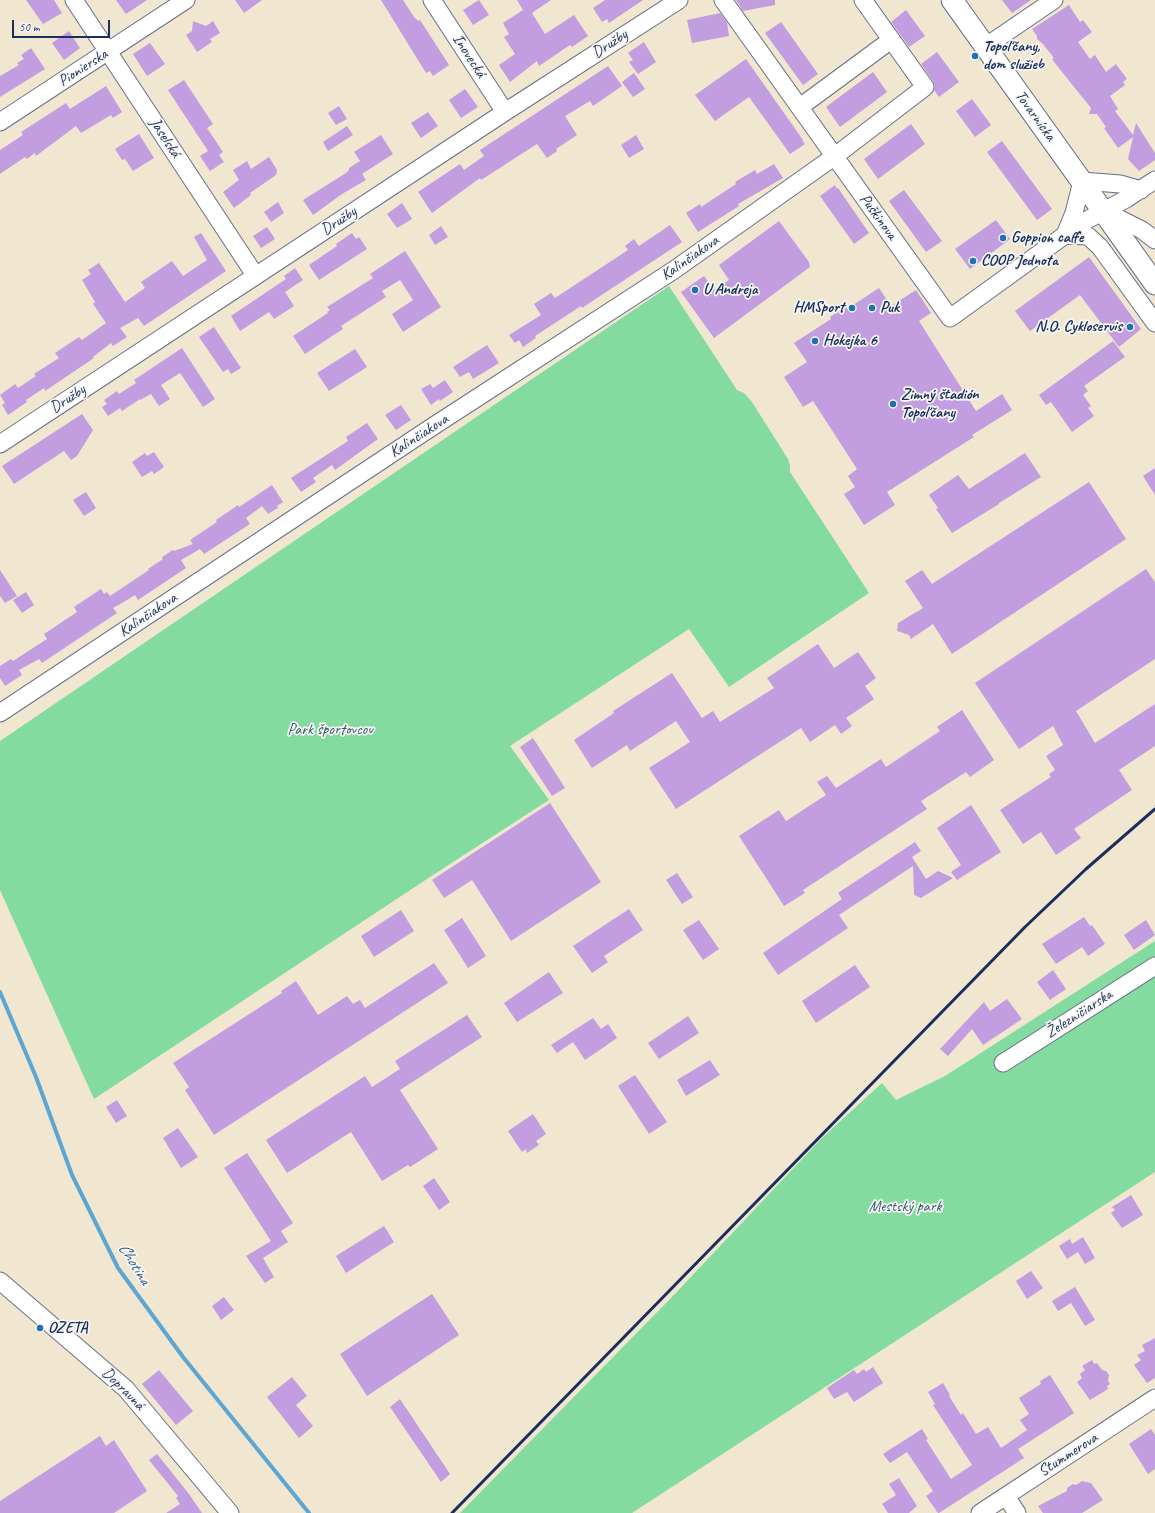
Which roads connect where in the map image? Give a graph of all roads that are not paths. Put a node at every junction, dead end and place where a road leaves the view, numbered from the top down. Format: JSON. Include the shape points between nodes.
{"nodes":[{"id":1,"x":74,"y":0,"type":"edge"},
{"id":2,"x":186,"y":0,"type":"edge"},
{"id":3,"x":432,"y":0,"type":"edge"},
{"id":4,"x":679,"y":0,"type":"edge"},
{"id":5,"x":723,"y":0,"type":"edge"},
{"id":6,"x":863,"y":0,"type":"edge"},
{"id":7,"x":952,"y":0,"type":"edge"},
{"id":8,"x":1054,"y":0,"type":"edge"},
{"id":9,"x":891,"y":40,"type":"junction"},
{"id":10,"x":985,"y":46,"type":"junction"},
{"id":11,"x":108,"y":52,"type":"junction"},
{"id":12,"x":800,"y":107,"type":"junction"},
{"id":13,"x":505,"y":112,"type":"junction"},
{"id":14,"x":0,"y":122,"type":"edge"},
{"id":15,"x":835,"y":156,"type":"junction"},
{"id":16,"x":1155,"y":180,"type":"edge"},
{"id":17,"x":1082,"y":181,"type":"junction"},
{"id":18,"x":1140,"y":190,"type":"junction"},
{"id":19,"x":1104,"y":211,"type":"junction"},
{"id":20,"x":1065,"y":235,"type":"junction"},
{"id":21,"x":1155,"y":240,"type":"edge"},
{"id":22,"x":1114,"y":267,"type":"junction"},
{"id":23,"x":255,"y":275,"type":"junction"},
{"id":24,"x":1155,"y":284,"type":"edge"},
{"id":25,"x":1155,"y":323,"type":"edge"},
{"id":26,"x":0,"y":444,"type":"edge"},
{"id":27,"x":0,"y":713,"type":"edge"},
{"id":28,"x":1155,"y":966,"type":"edge"},
{"id":29,"x":1003,"y":1063,"type":"dead end"},
{"id":30,"x":0,"y":1281,"type":"edge"},
{"id":31,"x":1155,"y":1398,"type":"edge"},
{"id":32,"x":1006,"y":1496,"type":"junction"},
{"id":33,"x":230,"y":1513,"type":"edge"},
{"id":34,"x":980,"y":1513,"type":"edge"},
{"id":35,"x":1017,"y":1513,"type":"edge"}],
"edges":[{"from":1,"to":11,"type":"street","name":"Jaselská"},
{"from":2,"to":11,"type":"street","name":"Pionierska"},
{"from":3,"to":13,"type":"street","name":"Inovecká"},
{"from":4,"to":13,"type":"street","name":"Družby"},
{"from":5,"to":12,"type":"street","name":"Puškinova"},
{"from":6,"to":9,"type":"street"},
{"from":7,"to":10,"type":"main road","name":"Tovarnícka"},
{"from":8,"to":10,"type":"street"},
{"from":9,"to":12,"type":"street"},
{"from":9,"to":15,"type":"street","name":"Kalinčiakova","via":[[925,87]]},
{"from":10,"to":17,"type":"main road","name":"Tovarnícka"},
{"from":11,"to":14,"type":"street","name":"Pionierska"},
{"from":11,"to":23,"type":"street","name":"Jaselská"},
{"from":12,"to":15,"type":"street","name":"Puškinova"},
{"from":13,"to":23,"type":"street","name":"Družby"},
{"from":15,"to":20,"type":"street","name":"Puškinova","via":[[950,318]]},
{"from":15,"to":27,"type":"street","name":"Kalinčiakova","via":[[674,270]]},
{"from":16,"to":18,"type":"street","name":"Puškinova"},
{"from":17,"to":18,"type":"street","via":[[1120,184]]},
{"from":17,"to":19,"type":"main road","name":"Tovarnícka"},
{"from":17,"to":20,"type":"street"},
{"from":18,"to":19,"type":"street","name":"Puškinova"},
{"from":19,"to":20,"type":"street","name":"Puškinova"},
{"from":19,"to":21,"type":"street","name":"Tovarnícka","via":[[1142,230]]},
{"from":19,"to":22,"type":"street","name":"Tovarnícka"},
{"from":19,"to":24,"type":"main road","name":"Tovarnícka"},
{"from":20,"to":22,"type":"street","via":[[1088,236],[1100,247]]},
{"from":22,"to":25,"type":"street","name":"Tovarnícka"},
{"from":23,"to":26,"type":"street","name":"Družby"},
{"from":28,"to":29,"type":"street","name":"Železničiarska"},
{"from":30,"to":33,"type":"street","name":"Dopravná","via":[[126,1389]]},
{"from":31,"to":32,"type":"street","name":"Stummerova"},
{"from":32,"to":34,"type":"street","name":"Stummerova"},
{"from":32,"to":35,"type":"street"}]}
